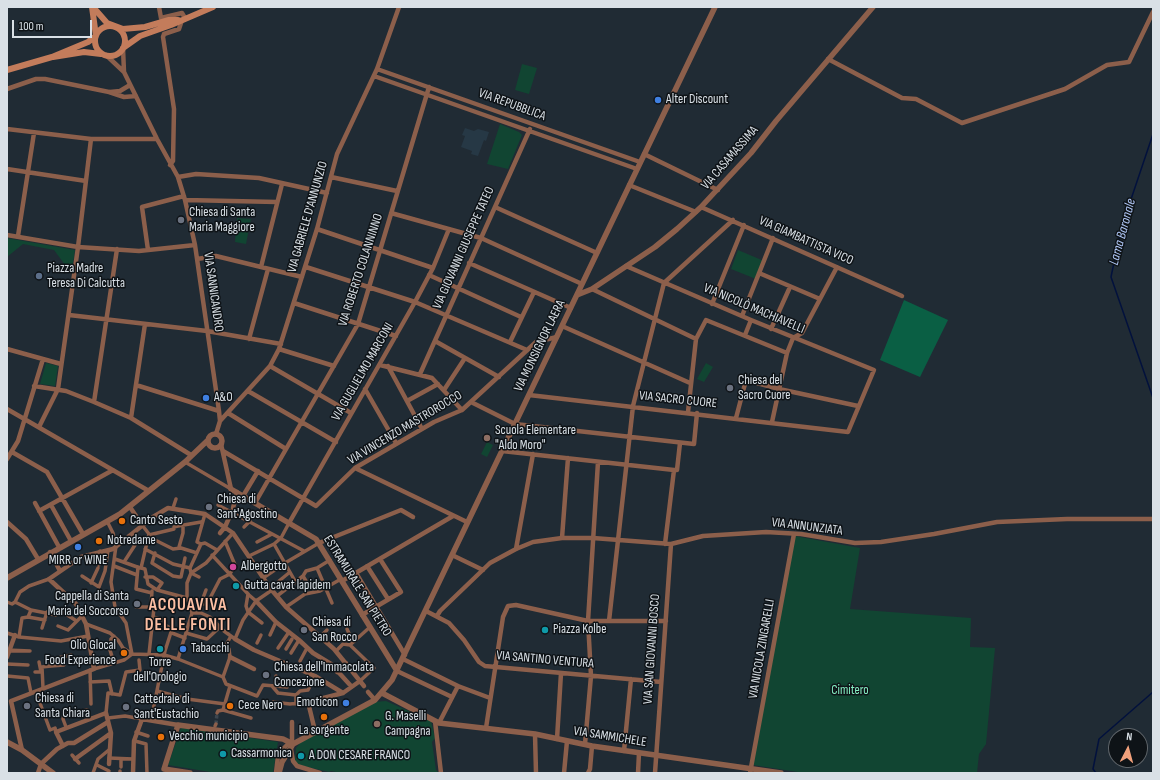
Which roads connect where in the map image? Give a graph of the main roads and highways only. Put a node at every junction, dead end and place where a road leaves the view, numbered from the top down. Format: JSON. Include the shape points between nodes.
{"nodes":[{"id":1,"x":93,"y":7,"type":"edge"},
{"id":2,"x":213,"y":7,"type":"edge"},
{"id":3,"x":184,"y":19,"type":"junction"},
{"id":4,"x":114,"y":27,"type":"junction"},
{"id":5,"x":96,"y":36,"type":"junction"},
{"id":6,"x":123,"y":48,"type":"junction"},
{"id":7,"x":105,"y":55,"type":"junction"},
{"id":8,"x":52,"y":57,"type":"junction"},
{"id":9,"x":7,"y":70,"type":"edge"}],
"edges":[{"from":1,"to":4,"type":"main road","via":[[103,20]]},
{"from":1,"to":5,"type":"main road"},
{"from":2,"to":3,"type":"main road"},
{"from":3,"to":4,"type":"main road","via":[[132,29]]},
{"from":3,"to":6,"type":"main road","via":[[140,36]]},
{"from":4,"to":5,"type":"main road","via":[[101,29]]},
{"from":4,"to":6,"type":"main road","via":[[124,35]]},
{"from":5,"to":7,"type":"main road","via":[[96,44]]},
{"from":5,"to":8,"type":"main road","via":[[82,46]]},
{"from":6,"to":7,"type":"main road","via":[[116,54]]},
{"from":7,"to":8,"type":"main road","via":[[84,52]]},
{"from":8,"to":9,"type":"main road"}]}
